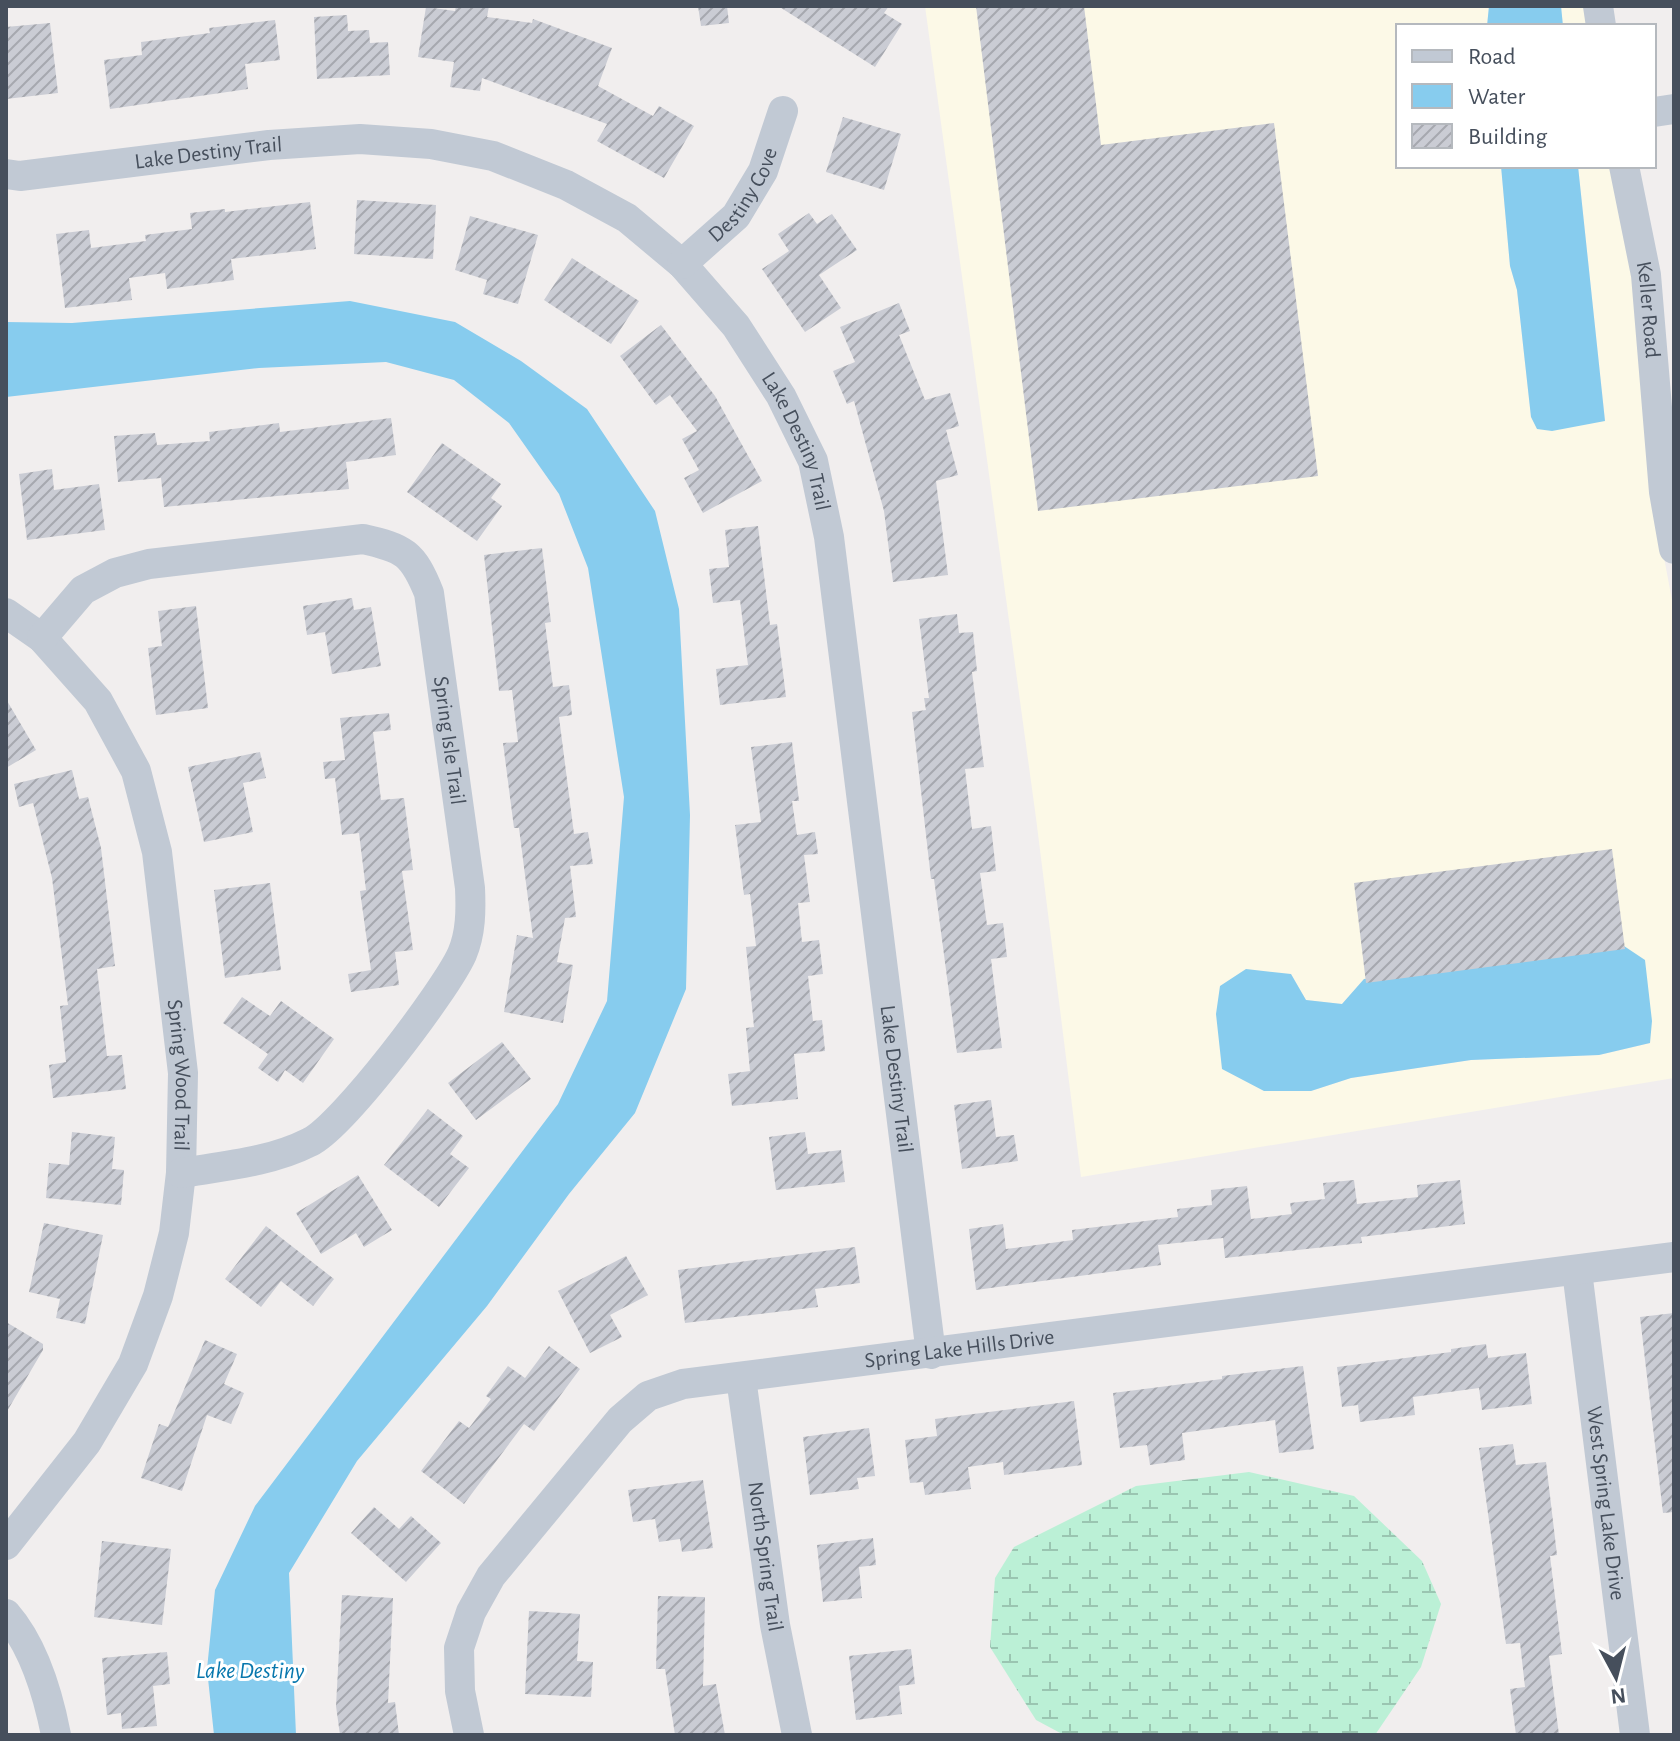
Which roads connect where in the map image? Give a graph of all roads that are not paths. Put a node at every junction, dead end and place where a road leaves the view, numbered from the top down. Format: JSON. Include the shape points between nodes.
{"nodes":[{"id":1,"x":783,"y":111,"type":"dead end"},
{"id":2,"x":1624,"y":168,"type":"edge"},
{"id":3,"x":6,"y":174,"type":"edge"},
{"id":4,"x":682,"y":264,"type":"junction"},
{"id":5,"x":1674,"y":549,"type":"edge"},
{"id":6,"x":6,"y":613,"type":"edge"},
{"id":7,"x":42,"y":638,"type":"junction"},
{"id":8,"x":181,"y":1173,"type":"junction"},
{"id":9,"x":1674,"y":1257,"type":"edge"},
{"id":10,"x":1577,"y":1271,"type":"junction"},
{"id":11,"x":931,"y":1354,"type":"junction"},
{"id":12,"x":741,"y":1378,"type":"junction"},
{"id":13,"x":6,"y":1545,"type":"edge"},
{"id":14,"x":6,"y":1614,"type":"edge"},
{"id":15,"x":56,"y":1735,"type":"edge"},
{"id":16,"x":469,"y":1735,"type":"edge"},
{"id":17,"x":797,"y":1735,"type":"edge"},
{"id":18,"x":1635,"y":1735,"type":"edge"}],
"edges":[{"from":1,"to":4,"type":"street","name":"Destiny Cove","via":[[763,171],[736,216]]},
{"from":2,"to":5,"type":"street","name":"Keller Road","via":[[1646,275],[1664,492]]},
{"from":3,"to":4,"type":"street","name":"Lake Destiny Trail","via":[[269,145],[360,139],[431,144],[493,156],[566,185],[627,218]]},
{"from":4,"to":11,"type":"street","name":"Lake Destiny Trail","via":[[736,326],[781,396],[813,461],[829,537]]},
{"from":6,"to":7,"type":"street","name":"Spring Wood Trail"},
{"from":7,"to":8,"type":"street","name":"Spring Wood Trail","via":[[98,701],[136,771],[157,852],[183,1073]]},
{"from":7,"to":8,"type":"street","name":"Spring Isle Trail","via":[[83,590],[115,573],[164,562],[363,539],[394,546],[418,565],[429,593],[470,888],[471,916],[463,952],[442,990],[342,1116],[313,1141],[270,1158]]},
{"from":8,"to":13,"type":"street","name":"Spring Wood Trail","via":[[171,1246],[133,1364],[87,1442]]},
{"from":9,"to":10,"type":"street","name":"Spring Lake Hills Drive"},
{"from":10,"to":11,"type":"street","name":"Spring Lake Hills Drive"},
{"from":10,"to":18,"type":"street","name":"West Spring Lake Drive"},
{"from":11,"to":12,"type":"street","name":"Spring Lake Hills Drive"},
{"from":12,"to":16,"type":"street","name":"Spring Lake Hills Drive","via":[[683,1384],[648,1396],[620,1420],[491,1576],[459,1648]]},
{"from":12,"to":17,"type":"street","name":"North Spring Trail","via":[[775,1625]]},
{"from":14,"to":15,"type":"street","via":[[36,1667]]}]}
